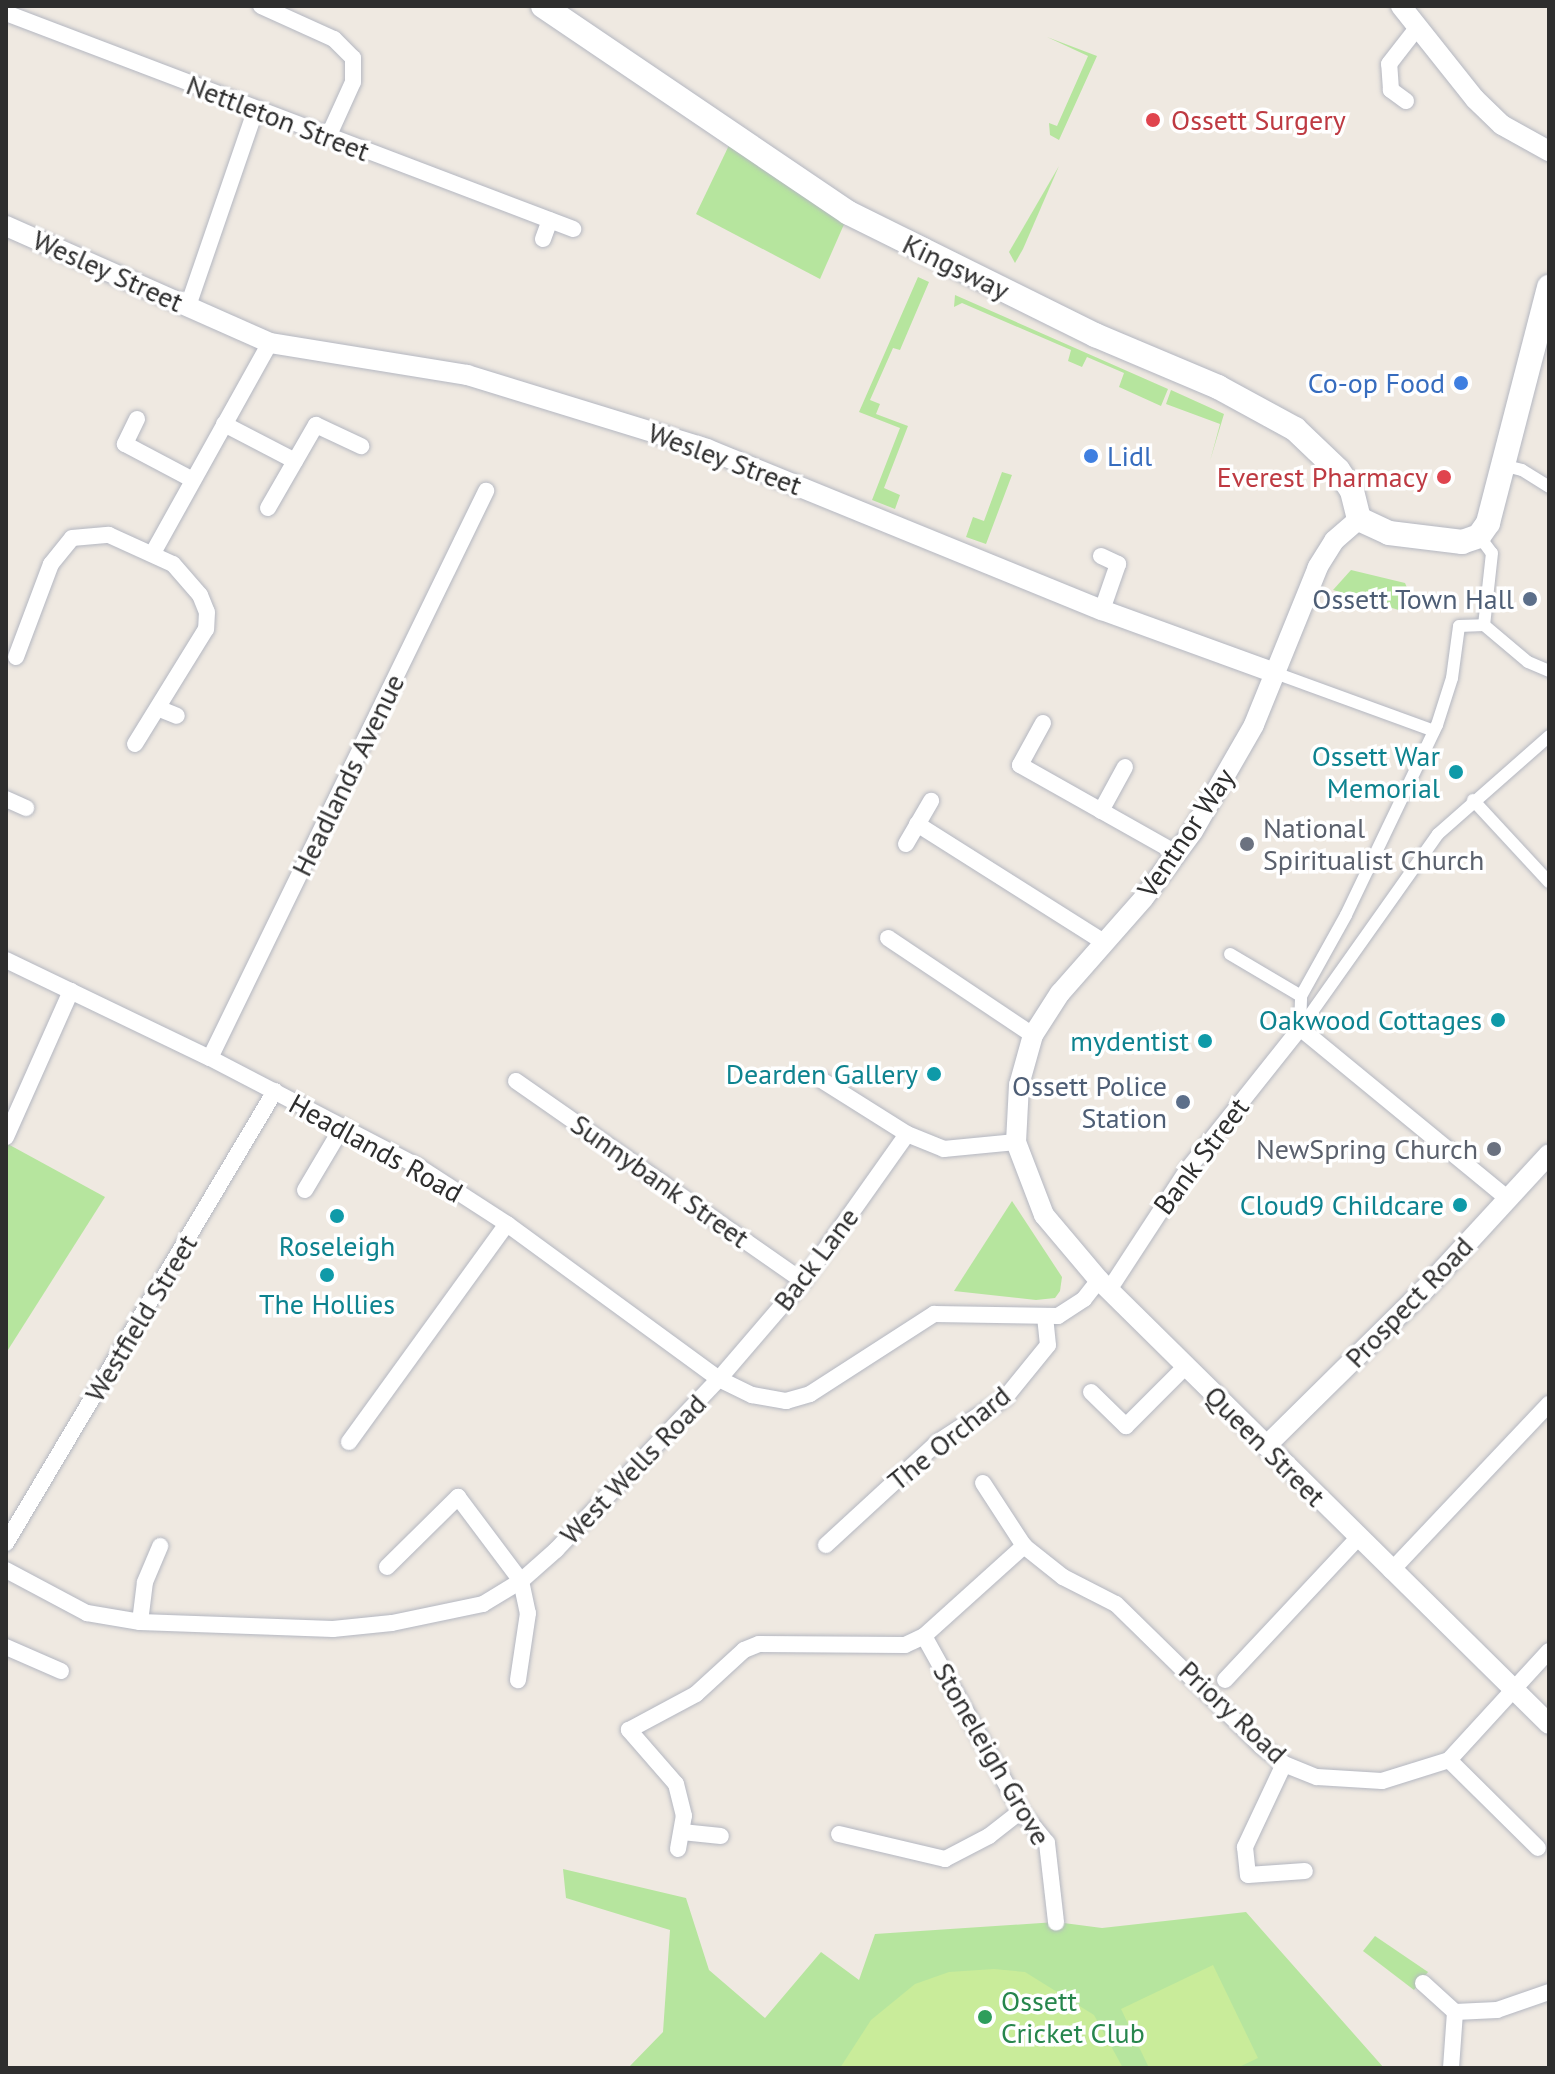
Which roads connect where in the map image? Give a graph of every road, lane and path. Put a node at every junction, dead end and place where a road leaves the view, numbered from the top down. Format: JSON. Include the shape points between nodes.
{"nodes":[{"id":1,"x":261,"y":6,"type":"edge"},
{"id":2,"x":543,"y":6,"type":"edge"},
{"id":3,"x":1401,"y":6,"type":"edge"},
{"id":4,"x":6,"y":13,"type":"edge"},
{"id":5,"x":1417,"y":28,"type":"junction"},
{"id":6,"x":1406,"y":101,"type":"dead end"},
{"id":7,"x":255,"y":111,"type":"junction"},
{"id":8,"x":328,"y":137,"type":"junction"},
{"id":9,"x":1549,"y":151,"type":"edge"},
{"id":10,"x":550,"y":220,"type":"junction"},
{"id":11,"x":6,"y":226,"type":"edge"},
{"id":12,"x":573,"y":229,"type":"dead end"},
{"id":13,"x":543,"y":239,"type":"dead end"},
{"id":14,"x":1549,"y":287,"type":"edge"},
{"id":15,"x":188,"y":306,"type":"junction"},
{"id":16,"x":270,"y":343,"type":"junction"},
{"id":17,"x":137,"y":419,"type":"dead end"},
{"id":18,"x":224,"y":424,"type":"junction"},
{"id":19,"x":361,"y":446,"type":"dead end"},
{"id":20,"x":295,"y":461,"type":"junction"},
{"id":21,"x":1506,"y":466,"type":"junction"},
{"id":22,"x":193,"y":480,"type":"junction"},
{"id":23,"x":1549,"y":487,"type":"edge"},
{"id":24,"x":486,"y":491,"type":"dead end"},
{"id":25,"x":268,"y":508,"type":"dead end"},
{"id":26,"x":1359,"y":519,"type":"junction"},
{"id":27,"x":1479,"y":536,"type":"junction"},
{"id":28,"x":154,"y":551,"type":"junction"},
{"id":29,"x":1101,"y":556,"type":"dead end"},
{"id":30,"x":1102,"y":610,"type":"junction"},
{"id":31,"x":1484,"y":625,"type":"junction"},
{"id":32,"x":6,"y":626,"type":"edge"},
{"id":33,"x":23,"y":634,"type":"junction"},
{"id":34,"x":16,"y":657,"type":"dead end"},
{"id":35,"x":1549,"y":671,"type":"edge"},
{"id":36,"x":1275,"y":673,"type":"junction"},
{"id":37,"x":160,"y":709,"type":"junction"},
{"id":38,"x":177,"y":716,"type":"dead end"},
{"id":39,"x":1043,"y":723,"type":"dead end"},
{"id":40,"x":1434,"y":731,"type":"junction"},
{"id":41,"x":1549,"y":736,"type":"edge"},
{"id":42,"x":135,"y":744,"type":"dead end"},
{"id":43,"x":1125,"y":767,"type":"dead end"},
{"id":44,"x":6,"y":799,"type":"edge"},
{"id":45,"x":1473,"y":800,"type":"junction"},
{"id":46,"x":931,"y":801,"type":"dead end"},
{"id":47,"x":26,"y":808,"type":"dead end"},
{"id":48,"x":1101,"y":811,"type":"junction"},
{"id":49,"x":917,"y":824,"type":"junction"},
{"id":50,"x":906,"y":844,"type":"dead end"},
{"id":51,"x":1178,"y":854,"type":"junction"},
{"id":52,"x":1549,"y":882,"type":"edge"},
{"id":53,"x":888,"y":938,"type":"dead end"},
{"id":54,"x":1105,"y":943,"type":"junction"},
{"id":55,"x":1230,"y":954,"type":"dead end"},
{"id":56,"x":6,"y":960,"type":"edge"},
{"id":57,"x":71,"y":991,"type":"junction"},
{"id":58,"x":1301,"y":996,"type":"junction"},
{"id":59,"x":1300,"y":1028,"type":"junction"},
{"id":60,"x":1033,"y":1035,"type":"junction"},
{"id":61,"x":210,"y":1058,"type":"junction"},
{"id":62,"x":516,"y":1081,"type":"dead end"},
{"id":63,"x":823,"y":1081,"type":"dead end"},
{"id":64,"x":275,"y":1091,"type":"junction"},
{"id":65,"x":343,"y":1126,"type":"junction"},
{"id":66,"x":907,"y":1134,"type":"junction"},
{"id":67,"x":6,"y":1137,"type":"edge"},
{"id":68,"x":1016,"y":1142,"type":"junction"},
{"id":69,"x":1549,"y":1154,"type":"edge"},
{"id":70,"x":305,"y":1190,"type":"dead end"},
{"id":71,"x":1508,"y":1199,"type":"junction"},
{"id":72,"x":507,"y":1224,"type":"junction"},
{"id":73,"x":803,"y":1281,"type":"junction"},
{"id":74,"x":1104,"y":1285,"type":"junction"},
{"id":75,"x":1045,"y":1318,"type":"junction"},
{"id":76,"x":1186,"y":1366,"type":"junction"},
{"id":77,"x":719,"y":1379,"type":"junction"},
{"id":78,"x":1091,"y":1392,"type":"dead end"},
{"id":79,"x":1549,"y":1404,"type":"edge"},
{"id":80,"x":349,"y":1442,"type":"dead end"},
{"id":81,"x":1266,"y":1446,"type":"junction"},
{"id":82,"x":983,"y":1483,"type":"dead end"},
{"id":83,"x":1358,"y":1538,"type":"junction"},
{"id":84,"x":6,"y":1543,"type":"edge"},
{"id":85,"x":826,"y":1545,"type":"dead end"},
{"id":86,"x":160,"y":1546,"type":"dead end"},
{"id":87,"x":1024,"y":1546,"type":"junction"},
{"id":88,"x":387,"y":1567,"type":"dead end"},
{"id":89,"x":6,"y":1570,"type":"edge"},
{"id":90,"x":1391,"y":1571,"type":"junction"},
{"id":91,"x":521,"y":1581,"type":"junction"},
{"id":92,"x":140,"y":1622,"type":"junction"},
{"id":93,"x":924,"y":1636,"type":"junction"},
{"id":94,"x":6,"y":1647,"type":"edge"},
{"id":95,"x":1549,"y":1651,"type":"edge"},
{"id":96,"x":61,"y":1671,"type":"dead end"},
{"id":97,"x":518,"y":1680,"type":"dead end"},
{"id":98,"x":1225,"y":1680,"type":"dead end"},
{"id":99,"x":1516,"y":1686,"type":"junction"},
{"id":100,"x":1549,"y":1724,"type":"edge"},
{"id":101,"x":1449,"y":1760,"type":"junction"},
{"id":102,"x":1284,"y":1764,"type":"junction"},
{"id":103,"x":1021,"y":1811,"type":"junction"},
{"id":104,"x":839,"y":1834,"type":"dead end"},
{"id":105,"x":721,"y":1836,"type":"dead end"},
{"id":106,"x":1538,"y":1848,"type":"dead end"},
{"id":107,"x":1305,"y":1871,"type":"dead end"},
{"id":108,"x":1056,"y":1922,"type":"dead end"},
{"id":109,"x":1423,"y":1983,"type":"dead end"},
{"id":110,"x":1549,"y":1992,"type":"edge"},
{"id":111,"x":1455,"y":2012,"type":"junction"},
{"id":112,"x":1454,"y":2065,"type":"edge"}],
"edges":[{"from":1,"to":8,"type":"street","via":[[334,39],[353,58],[353,82]]},
{"from":2,"to":26,"type":"main road","name":"Kingsway","via":[[849,213],[1085,330],[1218,387],[1295,429],[1338,470],[1352,491]]},
{"from":3,"to":5,"type":"street"},
{"from":4,"to":7,"type":"street","name":"Nettleton Street"},
{"from":5,"to":6,"type":"street","via":[[1389,64],[1391,90]]},
{"from":5,"to":9,"type":"street","via":[[1502,125]]},
{"from":7,"to":8,"type":"street","name":"Nettleton Street"},
{"from":7,"to":15,"type":"street"},
{"from":8,"to":10,"type":"street","name":"Nettleton Street"},
{"from":10,"to":12,"type":"street","name":"Nettleton Street"},
{"from":10,"to":13,"type":"street"},
{"from":11,"to":15,"type":"street","name":"Wesley Street"},
{"from":14,"to":21,"type":"main road"},
{"from":15,"to":16,"type":"street","name":"Wesley Street"},
{"from":16,"to":18,"type":"street"},
{"from":16,"to":30,"type":"street","name":"Wesley Street","via":[[467,375],[707,449]]},
{"from":17,"to":22,"type":"street","via":[[125,444]]},
{"from":18,"to":20,"type":"street"},
{"from":18,"to":22,"type":"street"},
{"from":19,"to":20,"type":"street","via":[[316,425]]},
{"from":20,"to":25,"type":"street"},
{"from":21,"to":23,"type":"street"},
{"from":21,"to":27,"type":"main road","via":[[1496,505]]},
{"from":22,"to":28,"type":"street"},
{"from":24,"to":61,"type":"street","name":"Headlands Avenue"},
{"from":26,"to":27,"type":"main road","via":[[1389,533],[1442,542]]},
{"from":26,"to":36,"type":"street","name":"Ventnor Way","via":[[1334,541],[1318,567]]},
{"from":27,"to":31,"type":"street","via":[[1492,553]]},
{"from":28,"to":33,"type":"street","via":[[109,535],[72,538],[51,564]]},
{"from":28,"to":37,"type":"street","via":[[189,578],[207,612],[206,629]]},
{"from":29,"to":30,"type":"street","via":[[1118,564]]},
{"from":30,"to":36,"type":"street","name":"Wesley Street"},
{"from":31,"to":35,"type":"street","via":[[1528,662]]},
{"from":31,"to":40,"type":"street","via":[[1459,626],[1452,678]]},
{"from":32,"to":33,"type":"street"},
{"from":33,"to":34,"type":"street"},
{"from":36,"to":40,"type":"street","name":"Wesley Street"},
{"from":36,"to":51,"type":"street","name":"Ventnor Way","via":[[1254,725]]},
{"from":37,"to":38,"type":"street"},
{"from":37,"to":42,"type":"street"},
{"from":39,"to":48,"type":"street","via":[[1020,765]]},
{"from":40,"to":58,"type":"street"},
{"from":41,"to":45,"type":"street","name":"Bank Street"},
{"from":43,"to":48,"type":"street"},
{"from":44,"to":47,"type":"street"},
{"from":45,"to":52,"type":"street"},
{"from":45,"to":59,"type":"street","name":"Bank Street","via":[[1406,873]]},
{"from":46,"to":49,"type":"street"},
{"from":48,"to":51,"type":"street"},
{"from":49,"to":50,"type":"street"},
{"from":49,"to":54,"type":"street"},
{"from":51,"to":54,"type":"street","name":"Ventnor Way"},
{"from":53,"to":60,"type":"street"},
{"from":54,"to":60,"type":"street","name":"Ventnor Way","via":[[1060,993]]},
{"from":55,"to":58,"type":"street"},
{"from":56,"to":57,"type":"street","name":"Headlands Road"},
{"from":57,"to":61,"type":"street","name":"Headlands Road"},
{"from":57,"to":67,"type":"street"},
{"from":58,"to":59,"type":"street"},
{"from":59,"to":71,"type":"street"},
{"from":59,"to":74,"type":"street","name":"Bank Street"},
{"from":60,"to":68,"type":"street","name":"Ventnor Way","via":[[1019,1085]]},
{"from":61,"to":64,"type":"street","name":"Headlands Road"},
{"from":62,"to":73,"type":"street","name":"Sunnybank Street"},
{"from":63,"to":66,"type":"street"},
{"from":64,"to":65,"type":"street","name":"Headlands Road"},
{"from":64,"to":84,"type":"street","name":"Westfield Street"},
{"from":65,"to":70,"type":"street"},
{"from":65,"to":72,"type":"street","name":"Headlands Road"},
{"from":66,"to":68,"type":"street","via":[[944,1149]]},
{"from":66,"to":73,"type":"street","name":"Back Lane"},
{"from":68,"to":74,"type":"street","name":"Queen Street","via":[[1044,1215]]},
{"from":69,"to":71,"type":"street","name":"Prospect Road"},
{"from":71,"to":81,"type":"street","name":"Prospect Road"},
{"from":72,"to":77,"type":"street","name":"Headlands Road"},
{"from":72,"to":80,"type":"street"},
{"from":73,"to":77,"type":"street","name":"Back Lane"},
{"from":74,"to":75,"type":"street","name":"West Wells Road","via":[[1072,1308]]},
{"from":74,"to":76,"type":"street","name":"Queen Street"},
{"from":75,"to":77,"type":"street","name":"West Wells Road","via":[[934,1314],[810,1394],[786,1401],[752,1395]]},
{"from":75,"to":85,"type":"street","name":"The Orchard","via":[[1048,1345],[1005,1398],[938,1442]]},
{"from":76,"to":78,"type":"street","via":[[1126,1426]]},
{"from":76,"to":81,"type":"street","name":"Queen Street"},
{"from":77,"to":91,"type":"street","name":"West Wells Road","via":[[620,1488]]},
{"from":79,"to":90,"type":"street"},
{"from":81,"to":83,"type":"street","name":"Queen Street"},
{"from":82,"to":87,"type":"street","name":"Priory Road"},
{"from":83,"to":90,"type":"street","name":"Queen Street"},
{"from":83,"to":98,"type":"street"},
{"from":86,"to":92,"type":"street","via":[[145,1582]]},
{"from":87,"to":93,"type":"street"},
{"from":87,"to":102,"type":"street","name":"Priory Road","via":[[1063,1577],[1116,1604]]},
{"from":88,"to":91,"type":"street","via":[[458,1497]]},
{"from":89,"to":92,"type":"street","name":"West Wells Road","via":[[87,1613]]},
{"from":90,"to":99,"type":"street","name":"Queen Street"},
{"from":91,"to":92,"type":"street","name":"West Wells Road","via":[[462,1611],[392,1623],[293,1629]]},
{"from":91,"to":97,"type":"street","via":[[528,1613]]},
{"from":93,"to":103,"type":"street","name":"Stoneleigh Grove"},
{"from":93,"to":105,"type":"street","via":[[905,1645],[759,1644],[744,1650],[696,1694],[629,1730],[676,1784],[680,1840]]},
{"from":94,"to":96,"type":"street"},
{"from":95,"to":99,"type":"street","name":"Priory Road"},
{"from":99,"to":100,"type":"street","name":"Queen Street"},
{"from":99,"to":101,"type":"street","name":"Priory Road"},
{"from":101,"to":102,"type":"street","name":"Priory Road","via":[[1414,1774],[1349,1782]]},
{"from":101,"to":106,"type":"street"},
{"from":102,"to":107,"type":"street","via":[[1245,1847],[1248,1875]]},
{"from":103,"to":104,"type":"street","via":[[981,1841],[945,1859],[877,1834]]},
{"from":103,"to":108,"type":"street","name":"Stoneleigh Grove","via":[[1047,1843]]},
{"from":109,"to":111,"type":"street"},
{"from":110,"to":111,"type":"street","via":[[1497,2010]]},
{"from":111,"to":112,"type":"street"}]}
